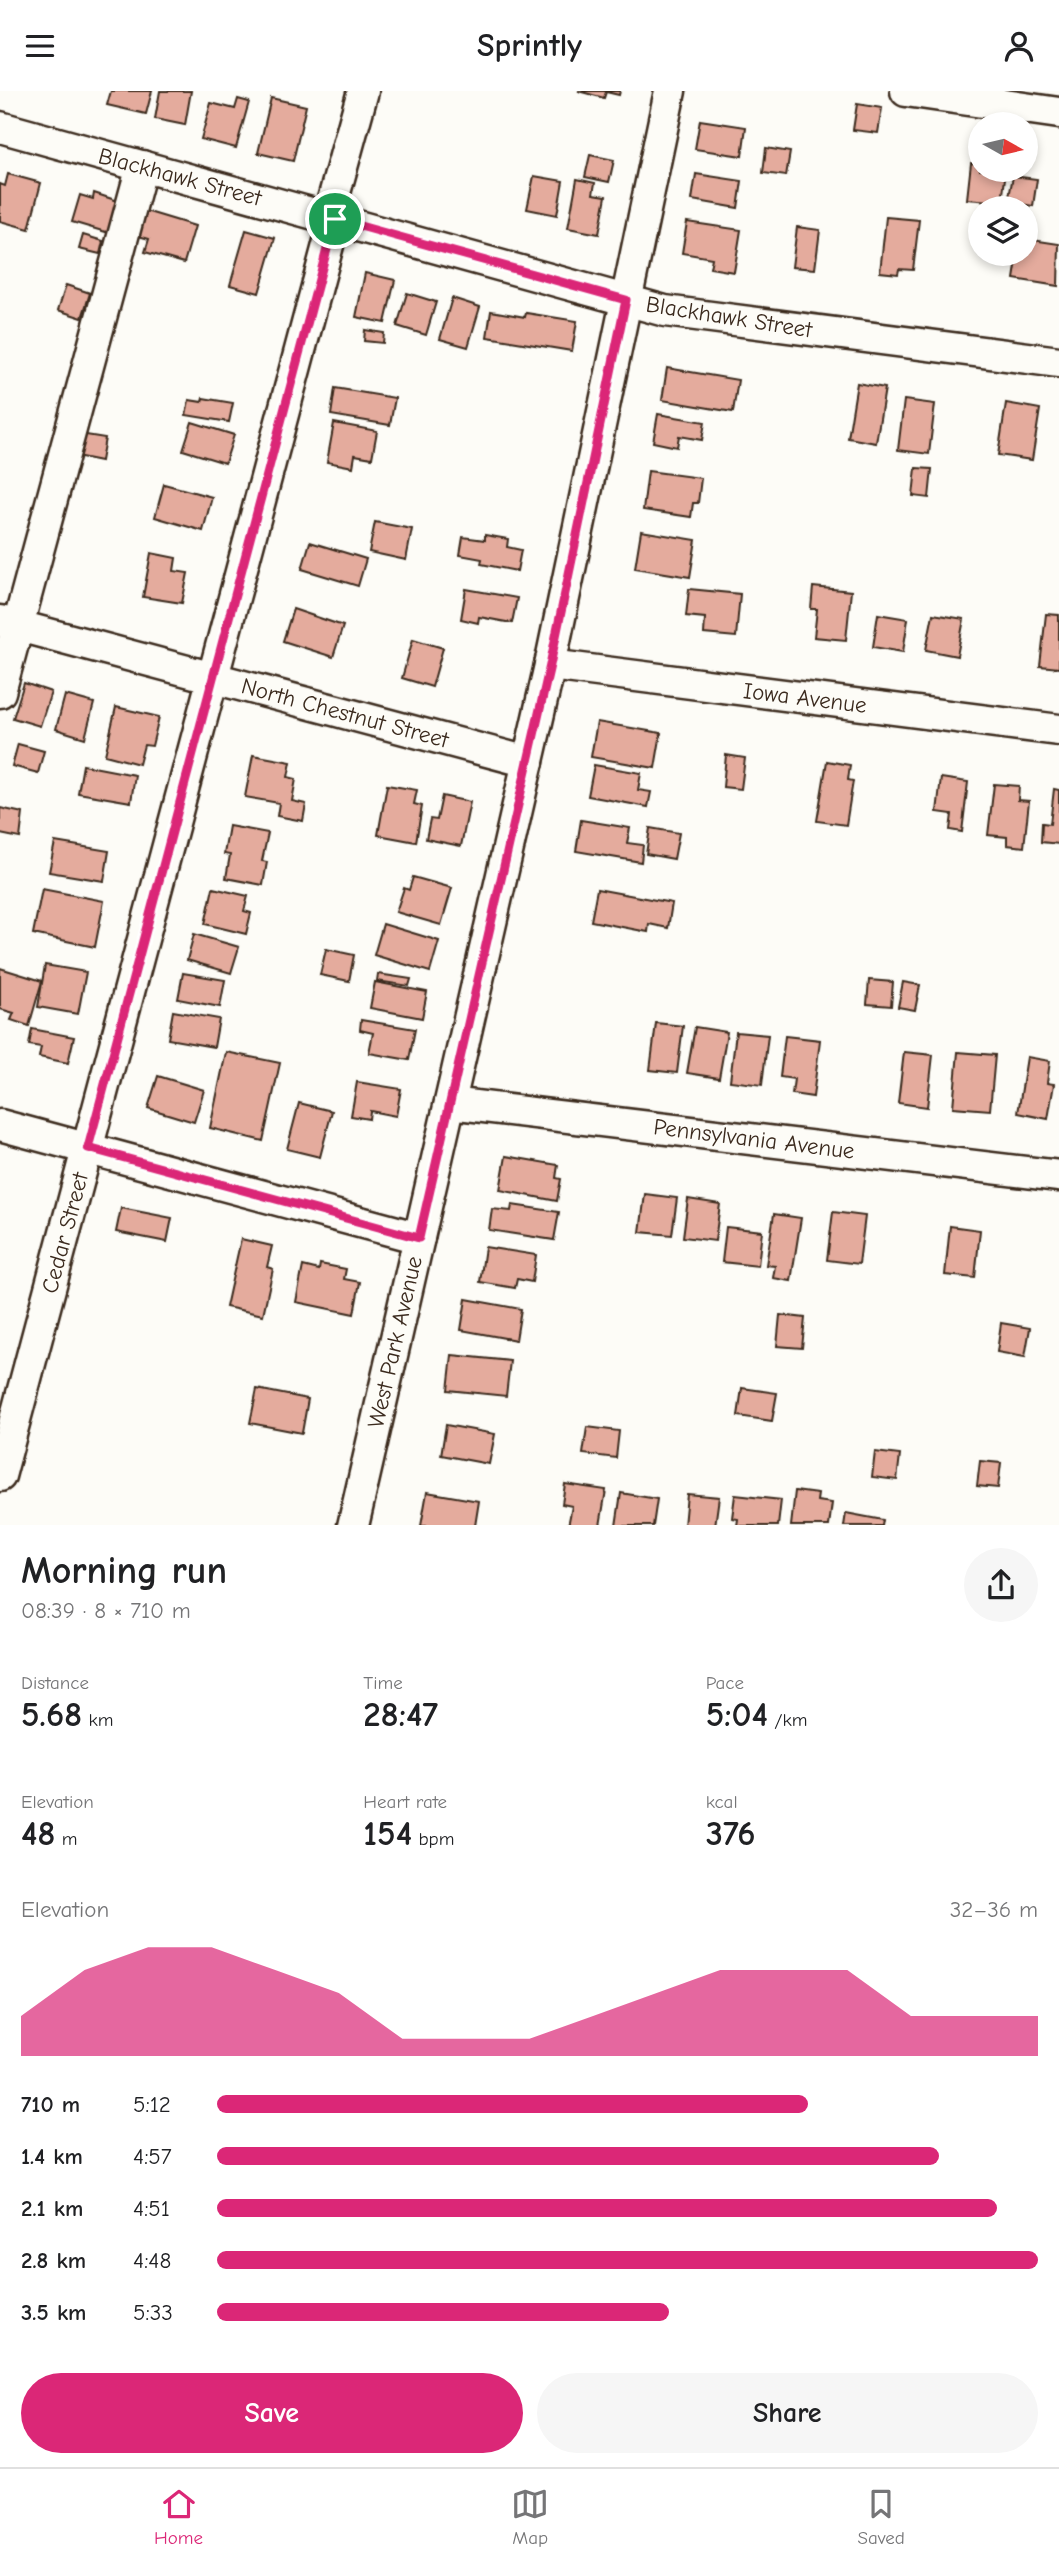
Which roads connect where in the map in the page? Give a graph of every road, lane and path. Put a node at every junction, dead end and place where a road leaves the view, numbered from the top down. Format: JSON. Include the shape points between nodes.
{"nodes":[{"id":1,"x":363,"y":91,"type":"edge"},
{"id":2,"x":670,"y":91,"type":"edge"},
{"id":3,"x":905,"y":91,"type":"edge"},
{"id":4,"x":1059,"y":113,"type":"edge"},
{"id":5,"x":0,"y":127,"type":"edge"},
{"id":6,"x":142,"y":166,"type":"junction"},
{"id":7,"x":332,"y":218,"type":"junction"},
{"id":8,"x":626,"y":300,"type":"junction"},
{"id":9,"x":1059,"y":362,"type":"edge"},
{"id":10,"x":9,"y":623,"type":"edge"},
{"id":11,"x":550,"y":665,"type":"junction"},
{"id":12,"x":213,"y":678,"type":"junction"},
{"id":13,"x":0,"y":692,"type":"edge"},
{"id":14,"x":1059,"y":730,"type":"edge"},
{"id":15,"x":528,"y":762,"type":"junction"},
{"id":16,"x":450,"y":1103,"type":"junction"},
{"id":17,"x":0,"y":1125,"type":"edge"},
{"id":18,"x":88,"y":1148,"type":"junction"},
{"id":19,"x":1059,"y":1176,"type":"edge"},
{"id":20,"x":419,"y":1238,"type":"junction"},
{"id":21,"x":0,"y":1476,"type":"edge"},
{"id":22,"x":353,"y":1525,"type":"edge"}],
"edges":[{"from":1,"to":7,"type":"street","name":"Cedar Street"},
{"from":2,"to":8,"type":"street","name":"West Park Avenue"},
{"from":3,"to":4,"type":"street"},
{"from":5,"to":6,"type":"street","name":"Blackhawk Street"},
{"from":6,"to":7,"type":"street","name":"Blackhawk Street"},
{"from":6,"to":10,"type":"street"},
{"from":7,"to":8,"type":"street","name":"Blackhawk Street"},
{"from":7,"to":12,"type":"street","name":"Cedar Street"},
{"from":8,"to":9,"type":"street","name":"Blackhawk Street","via":[[664,311]]},
{"from":8,"to":11,"type":"street","name":"West Park Avenue"},
{"from":10,"to":12,"type":"street","name":"North Chestnut Street"},
{"from":10,"to":13,"type":"street"},
{"from":11,"to":14,"type":"street","name":"Iowa Avenue"},
{"from":11,"to":15,"type":"street","name":"West Park Avenue"},
{"from":12,"to":15,"type":"street","name":"North Chestnut Street"},
{"from":12,"to":18,"type":"street","name":"Cedar Street"},
{"from":15,"to":16,"type":"street","name":"West Park Avenue"},
{"from":16,"to":19,"type":"street","name":"Pennsylvania Avenue"},
{"from":16,"to":20,"type":"street","name":"West Park Avenue"},
{"from":17,"to":18,"type":"street"},
{"from":18,"to":20,"type":"street"},
{"from":18,"to":21,"type":"street","name":"Cedar Street"},
{"from":20,"to":22,"type":"street","name":"West Park Avenue"}]}
